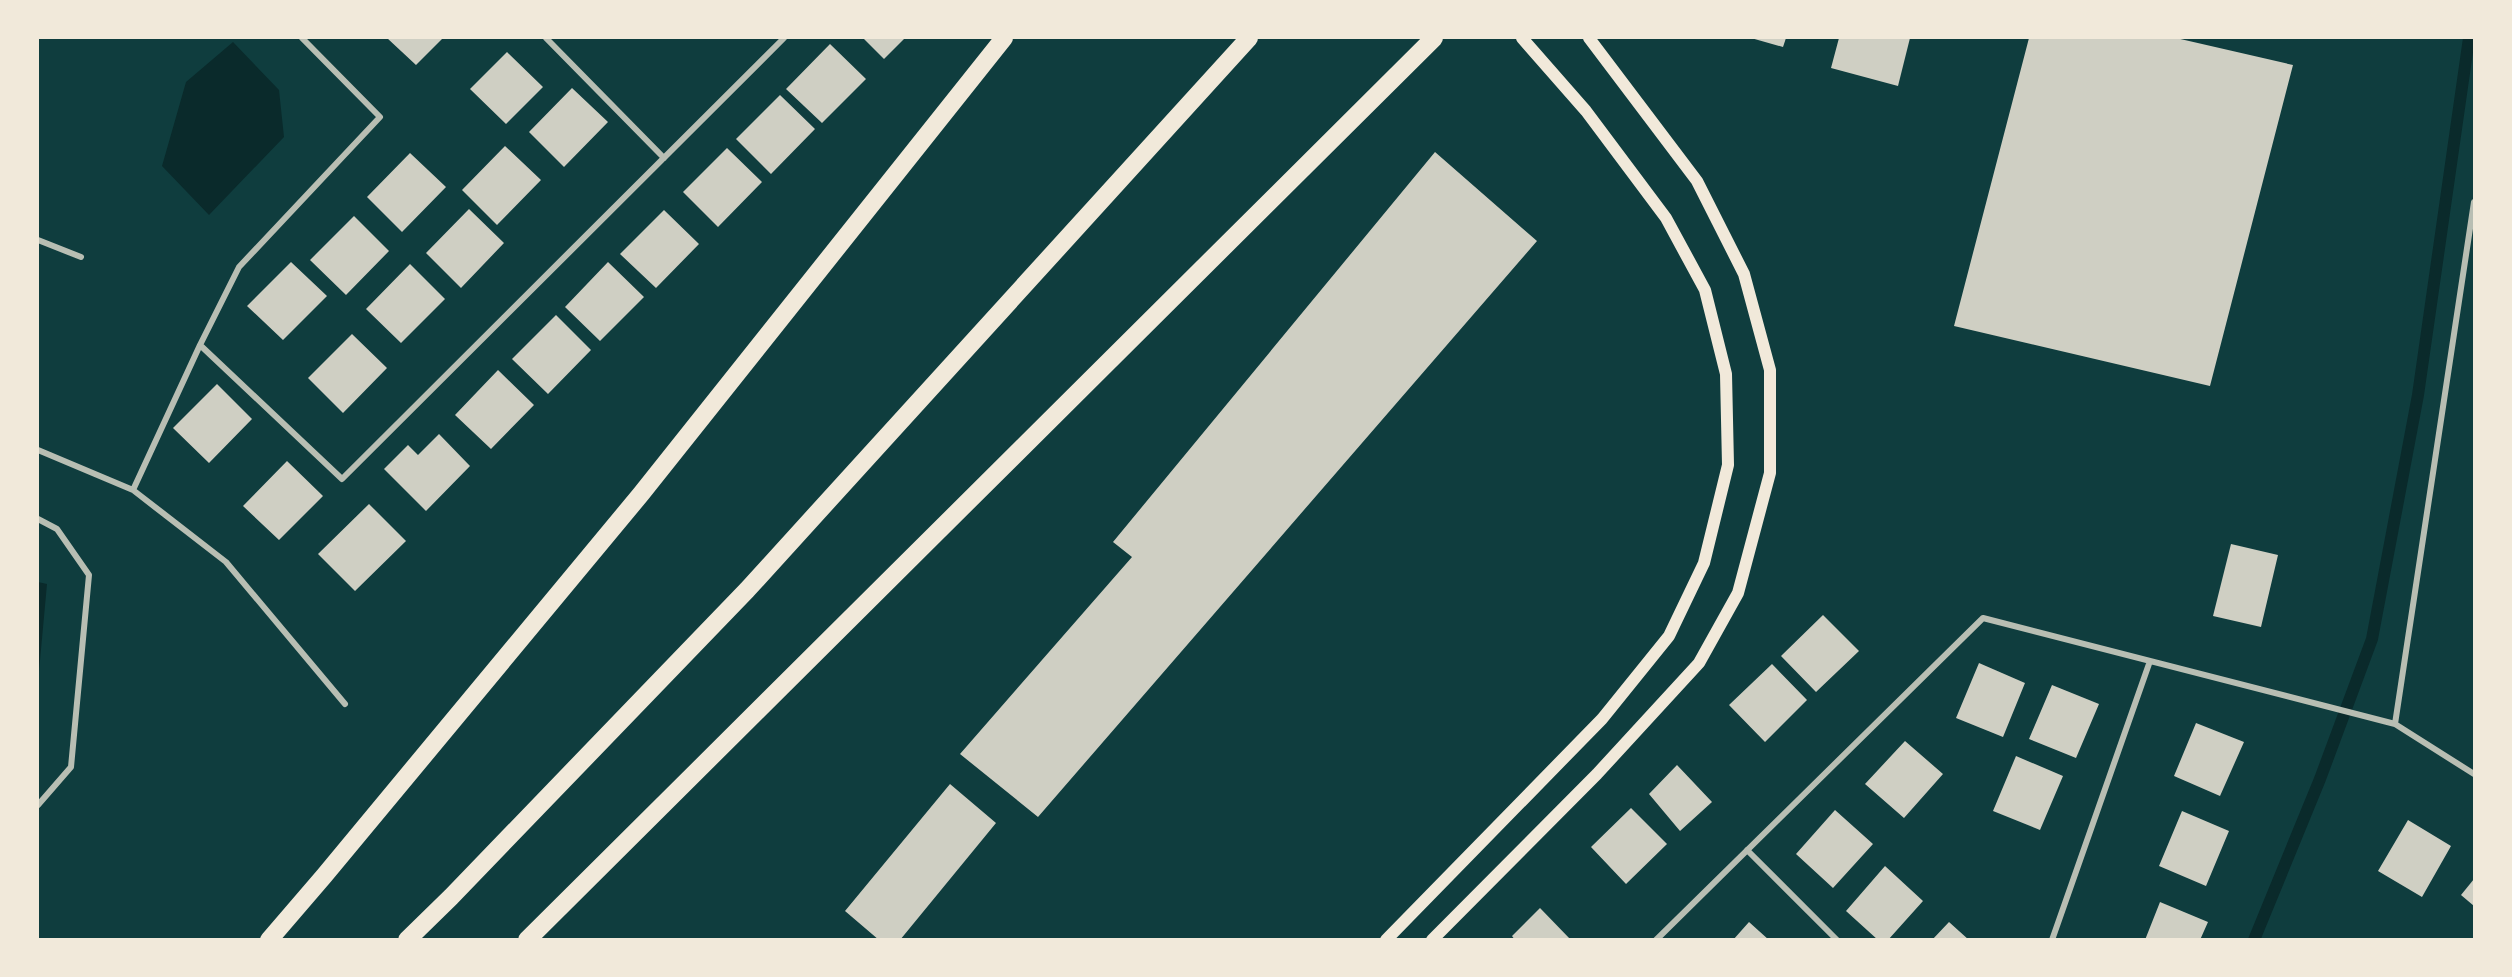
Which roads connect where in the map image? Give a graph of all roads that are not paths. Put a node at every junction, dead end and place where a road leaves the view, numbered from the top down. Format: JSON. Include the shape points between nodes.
{"nodes":[{"id":1,"x":302,"y":38,"type":"edge"},
{"id":2,"x":546,"y":38,"type":"edge"},
{"id":3,"x":784,"y":38,"type":"edge"},
{"id":4,"x":1004,"y":38,"type":"edge"},
{"id":5,"x":1249,"y":38,"type":"edge"},
{"id":6,"x":1434,"y":38,"type":"edge"},
{"id":7,"x":1522,"y":38,"type":"edge"},
{"id":8,"x":1589,"y":38,"type":"edge"},
{"id":9,"x":664,"y":158,"type":"junction"},
{"id":10,"x":2475,"y":202,"type":"edge"},
{"id":11,"x":38,"y":240,"type":"edge"},
{"id":12,"x":81,"y":257,"type":"dead end"},
{"id":13,"x":200,"y":345,"type":"junction"},
{"id":14,"x":38,"y":450,"type":"edge"},
{"id":15,"x":133,"y":490,"type":"junction"},
{"id":16,"x":38,"y":519,"type":"edge"},
{"id":17,"x":2150,"y":661,"type":"junction"},
{"id":18,"x":345,"y":704,"type":"dead end"},
{"id":19,"x":2395,"y":724,"type":"junction"},
{"id":20,"x":2475,"y":774,"type":"edge"},
{"id":21,"x":38,"y":806,"type":"edge"},
{"id":22,"x":1747,"y":850,"type":"junction"},
{"id":23,"x":269,"y":939,"type":"edge"},
{"id":24,"x":407,"y":939,"type":"edge"},
{"id":25,"x":527,"y":939,"type":"edge"},
{"id":26,"x":1386,"y":939,"type":"edge"},
{"id":27,"x":1432,"y":939,"type":"edge"},
{"id":28,"x":1656,"y":939,"type":"edge"},
{"id":29,"x":1837,"y":939,"type":"edge"},
{"id":30,"x":2052,"y":939,"type":"edge"}],
"edges":[{"from":1,"to":13,"type":"street","via":[[380,117],[239,267]]},
{"from":2,"to":9,"type":"street"},
{"from":3,"to":9,"type":"street"},
{"from":4,"to":23,"type":"highway","via":[[641,494]]},
{"from":5,"to":24,"type":"highway","via":[[747,590]]},
{"from":6,"to":25,"type":"highway"},
{"from":7,"to":26,"type":"main road","via":[[1586,111],[1666,218],[1705,290],[1726,374],[1728,465],[1704,564],[1669,636],[1602,719]]},
{"from":8,"to":27,"type":"main road","via":[[1697,181],[1744,274],[1770,370],[1770,473],[1738,593],[1699,663],[1597,774]]},
{"from":9,"to":13,"type":"street","via":[[342,479]]},
{"from":10,"to":19,"type":"street"},
{"from":11,"to":12,"type":"street"},
{"from":13,"to":15,"type":"street"},
{"from":14,"to":15,"type":"street"},
{"from":15,"to":18,"type":"street","via":[[225,562]]},
{"from":16,"to":21,"type":"street","via":[[57,529],[89,575],[71,767]]},
{"from":17,"to":19,"type":"street"},
{"from":17,"to":22,"type":"street","via":[[1983,618]]},
{"from":17,"to":30,"type":"street"},
{"from":19,"to":20,"type":"street"},
{"from":22,"to":28,"type":"street"},
{"from":22,"to":29,"type":"street"}]}
